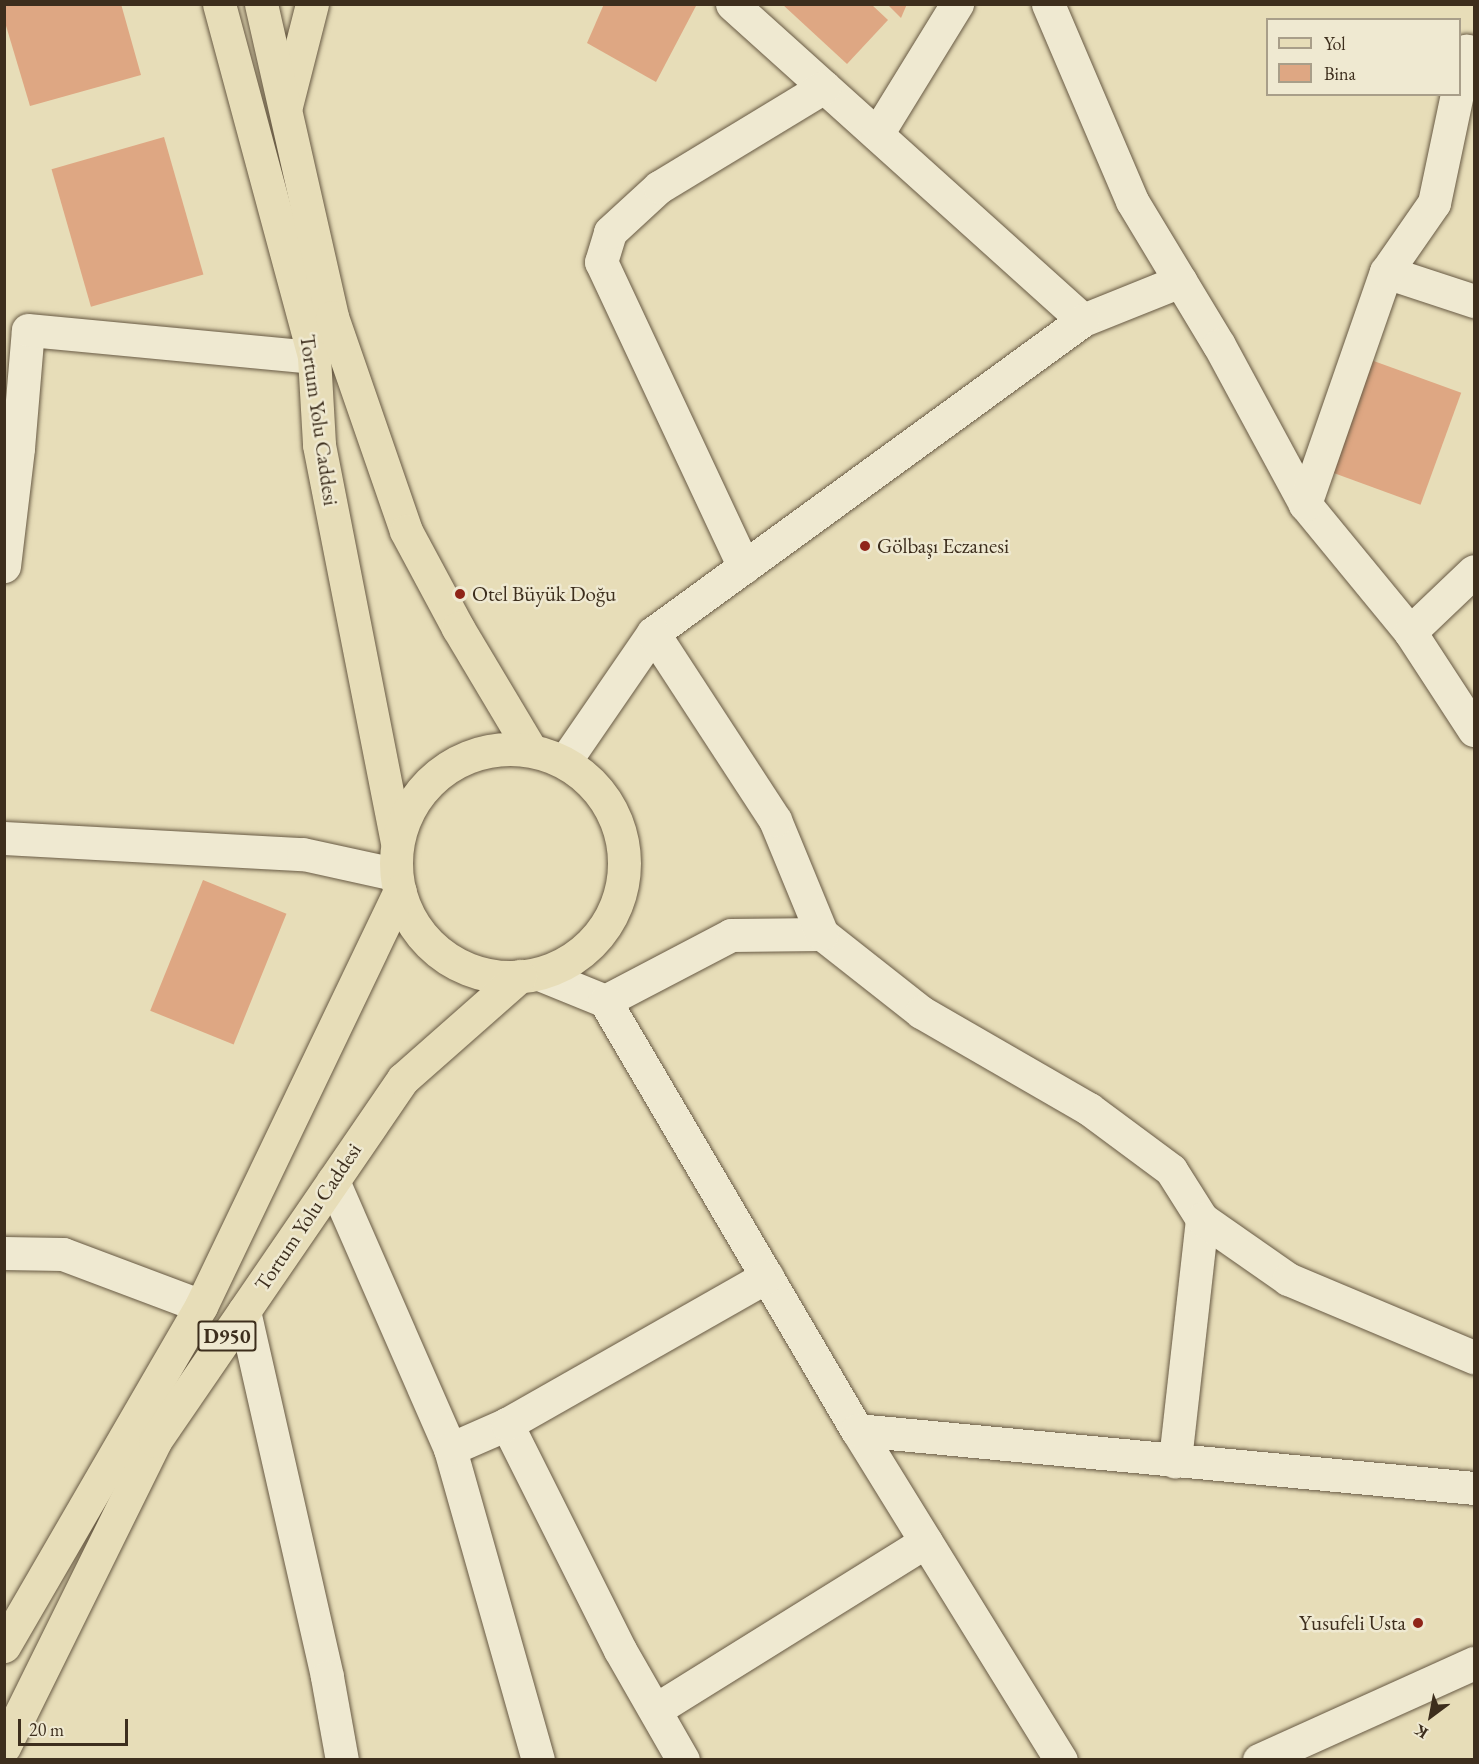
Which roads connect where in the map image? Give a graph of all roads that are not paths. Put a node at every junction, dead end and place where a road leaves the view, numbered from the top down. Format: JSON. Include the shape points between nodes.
{"nodes":[{"id":1,"x":219,"y":4,"type":"edge"},
{"id":2,"x":261,"y":4,"type":"edge"},
{"id":3,"x":312,"y":4,"type":"edge"},
{"id":4,"x":732,"y":4,"type":"edge"},
{"id":5,"x":957,"y":4,"type":"edge"},
{"id":6,"x":1048,"y":4,"type":"edge"},
{"id":7,"x":1474,"y":52,"type":"edge"},
{"id":8,"x":1461,"y":77,"type":"edge"},
{"id":9,"x":824,"y":87,"type":"junction"},
{"id":10,"x":1457,"y":96,"type":"edge"},
{"id":11,"x":286,"y":106,"type":"junction"},
{"id":12,"x":877,"y":134,"type":"junction"},
{"id":13,"x":1386,"y":272,"type":"junction"},
{"id":14,"x":1180,"y":281,"type":"junction"},
{"id":15,"x":1474,"y":301,"type":"edge"},
{"id":16,"x":1083,"y":320,"type":"junction"},
{"id":17,"x":314,"y":357,"type":"junction"},
{"id":18,"x":1305,"y":504,"type":"junction"},
{"id":19,"x":4,"y":566,"type":"edge"},
{"id":20,"x":744,"y":567,"type":"junction"},
{"id":21,"x":1474,"y":571,"type":"edge"},
{"id":22,"x":1410,"y":632,"type":"junction"},
{"id":23,"x":653,"y":633,"type":"junction"},
{"id":24,"x":1474,"y":730,"type":"edge"},
{"id":25,"x":530,"y":749,"type":"junction"},
{"id":26,"x":565,"y":761,"type":"junction"},
{"id":27,"x":4,"y":838,"type":"edge"},
{"id":28,"x":397,"y":841,"type":"junction"},
{"id":29,"x":398,"y":883,"type":"junction"},
{"id":30,"x":822,"y":934,"type":"junction"},
{"id":31,"x":530,"y":975,"type":"junction"},
{"id":32,"x":605,"y":1001,"type":"junction"},
{"id":33,"x":333,"y":1181,"type":"junction"},
{"id":34,"x":1202,"y":1219,"type":"junction"},
{"id":35,"x":4,"y":1253,"type":"edge"},
{"id":36,"x":767,"y":1276,"type":"junction"},
{"id":37,"x":201,"y":1306,"type":"junction"},
{"id":38,"x":244,"y":1311,"type":"junction"},
{"id":39,"x":1474,"y":1357,"type":"edge"},
{"id":40,"x":507,"y":1424,"type":"junction"},
{"id":41,"x":857,"y":1430,"type":"junction"},
{"id":42,"x":450,"y":1449,"type":"junction"},
{"id":43,"x":1174,"y":1461,"type":"junction"},
{"id":44,"x":1474,"y":1488,"type":"edge"},
{"id":45,"x":926,"y":1541,"type":"junction"},
{"id":46,"x":4,"y":1646,"type":"edge"},
{"id":47,"x":1474,"y":1663,"type":"edge"},
{"id":48,"x":655,"y":1710,"type":"junction"},
{"id":49,"x":4,"y":1747,"type":"edge"},
{"id":50,"x":342,"y":1760,"type":"edge"},
{"id":51,"x":538,"y":1760,"type":"edge"},
{"id":52,"x":683,"y":1760,"type":"edge"},
{"id":53,"x":1061,"y":1760,"type":"edge"},
{"id":54,"x":1258,"y":1760,"type":"edge"}],
"edges":[{"from":1,"to":17,"type":"main road","name":"Tortum Yolu Caddesi"},
{"from":2,"to":11,"type":"main road","name":"Tortum Yolu Caddesi"},
{"from":3,"to":11,"type":"main road"},
{"from":4,"to":9,"type":"street"},
{"from":5,"to":12,"type":"street"},
{"from":6,"to":14,"type":"street","via":[[1132,201]]},
{"from":7,"to":8,"type":"street","via":[[1466,51]]},
{"from":9,"to":12,"type":"street"},
{"from":9,"to":20,"type":"street","via":[[659,187],[610,232],[601,262]]},
{"from":10,"to":13,"type":"street","via":[[1434,203]]},
{"from":11,"to":25,"type":"main road","name":"Tortum Yolu Caddesi","via":[[333,317],[406,531]]},
{"from":12,"to":16,"type":"street"},
{"from":13,"to":15,"type":"street"},
{"from":13,"to":18,"type":"street"},
{"from":14,"to":16,"type":"street"},
{"from":14,"to":18,"type":"street"},
{"from":16,"to":20,"type":"street"},
{"from":17,"to":19,"type":"street","via":[[28,330]]},
{"from":17,"to":28,"type":"main road","name":"Tortum Yolu Caddesi","via":[[319,445]]},
{"from":18,"to":22,"type":"street"},
{"from":20,"to":23,"type":"street"},
{"from":21,"to":22,"type":"street"},
{"from":22,"to":24,"type":"street"},
{"from":23,"to":26,"type":"street"},
{"from":23,"to":30,"type":"street","via":[[775,820]]},
{"from":25,"to":26,"type":"main road","name":"Tortum Yolu Caddesi"},
{"from":25,"to":28,"type":"main road","name":"Tortum Yolu Caddesi","via":[[494,748],[460,759],[431,779],[408,807]]},
{"from":26,"to":31,"type":"main road","name":"Tortum Yolu Caddesi","via":[[593,783],[614,813],[624,847],[623,883],[614,914],[595,941],[569,961]]},
{"from":27,"to":29,"type":"street","via":[[303,854]]},
{"from":28,"to":29,"type":"main road","name":"Tortum Yolu Caddesi"},
{"from":29,"to":31,"type":"main road","name":"Tortum Yolu Caddesi","via":[[403,906],[420,934],[444,957],[473,972],[506,978]]},
{"from":29,"to":37,"type":"main road","name":"Tortum Yolu Caddesi"},
{"from":30,"to":32,"type":"street","via":[[731,935]]},
{"from":30,"to":34,"type":"street","via":[[921,1012],[1098,1115],[1171,1170]]},
{"from":31,"to":32,"type":"street"},
{"from":31,"to":33,"type":"main road","name":"Tortum Yolu Caddesi","number":"D950","via":[[403,1079]]},
{"from":32,"to":36,"type":"street"},
{"from":33,"to":38,"type":"main road","name":"Tortum Yolu Caddesi","number":"D950"},
{"from":33,"to":42,"type":"street"},
{"from":34,"to":39,"type":"street","via":[[1288,1279]]},
{"from":34,"to":43,"type":"street"},
{"from":35,"to":37,"type":"street","via":[[63,1254]]},
{"from":36,"to":40,"type":"street"},
{"from":36,"to":41,"type":"street"},
{"from":37,"to":46,"type":"main road","name":"Tortum Yolu Caddesi"},
{"from":38,"to":49,"type":"main road","name":"Tortum Yolu Caddesi","number":"D950","via":[[155,1441]]},
{"from":38,"to":50,"type":"street","via":[[327,1677]]},
{"from":40,"to":42,"type":"street"},
{"from":40,"to":48,"type":"street","via":[[620,1650]]},
{"from":41,"to":43,"type":"street"},
{"from":41,"to":45,"type":"street"},
{"from":42,"to":51,"type":"street"},
{"from":43,"to":44,"type":"street"},
{"from":45,"to":48,"type":"street"},
{"from":45,"to":53,"type":"street"},
{"from":47,"to":54,"type":"street"},
{"from":48,"to":52,"type":"street"}]}
